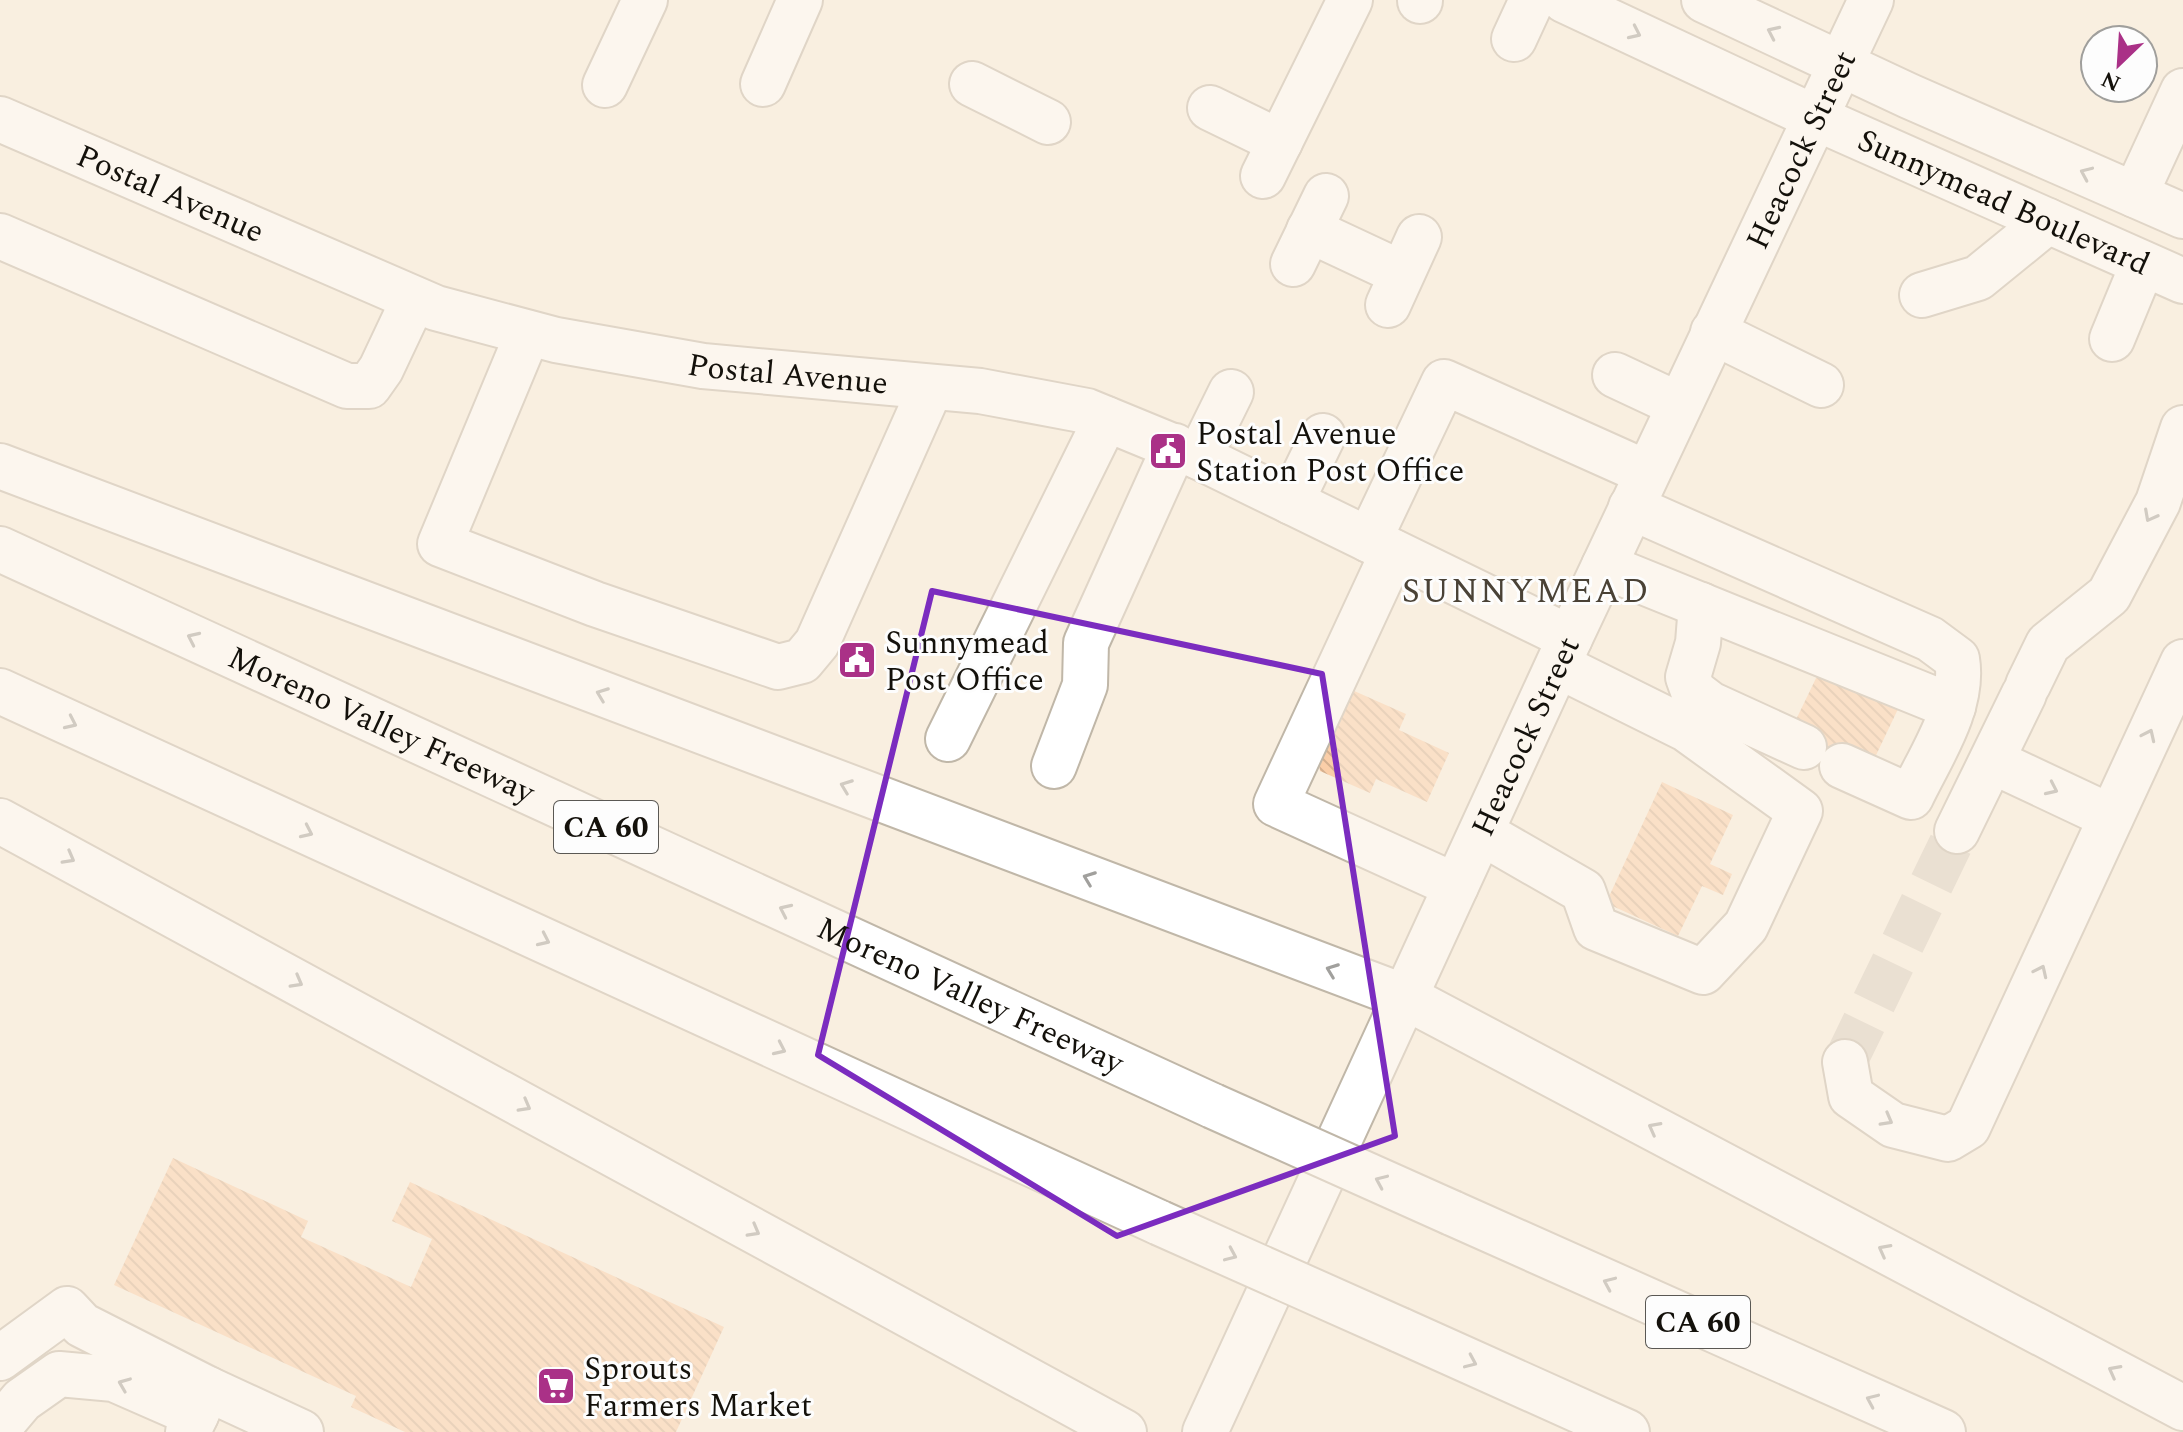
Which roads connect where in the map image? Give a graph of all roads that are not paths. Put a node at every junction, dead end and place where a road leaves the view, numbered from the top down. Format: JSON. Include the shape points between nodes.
{"nodes":[{"id":1,"x":645,"y":0,"type":"edge"},
{"id":2,"x":800,"y":0,"type":"edge"},
{"id":3,"x":1350,"y":0,"type":"edge"},
{"id":4,"x":1532,"y":0,"type":"edge"},
{"id":5,"x":1564,"y":0,"type":"edge"},
{"id":6,"x":1871,"y":0,"type":"edge"},
{"id":7,"x":1720,"y":3,"type":"edge"},
{"id":8,"x":1514,"y":39,"type":"dead end"},
{"id":9,"x":1841,"y":65,"type":"junction"},
{"id":10,"x":763,"y":84,"type":"dead end"},
{"id":11,"x":972,"y":84,"type":"dead end"},
{"id":12,"x":605,"y":85,"type":"dead end"},
{"id":13,"x":2183,"y":91,"type":"edge"},
{"id":14,"x":1210,"y":108,"type":"dead end"},
{"id":15,"x":1816,"y":118,"type":"junction"},
{"id":16,"x":0,"y":119,"type":"edge"},
{"id":17,"x":1048,"y":122,"type":"dead end"},
{"id":18,"x":2135,"y":195,"type":"junction"},
{"id":19,"x":2183,"y":216,"type":"edge"},
{"id":20,"x":2048,"y":221,"type":"junction"},
{"id":21,"x":1309,"y":230,"type":"dead end"},
{"id":22,"x":0,"y":236,"type":"edge"},
{"id":23,"x":2143,"y":264,"type":"junction"},
{"id":24,"x":1403,"y":272,"type":"dead end"},
{"id":25,"x":2183,"y":281,"type":"edge"},
{"id":26,"x":1922,"y":295,"type":"dead end"},
{"id":27,"x":414,"y":299,"type":"junction"},
{"id":28,"x":1713,"y":332,"type":"junction"},
{"id":29,"x":528,"y":333,"type":"junction"},
{"id":30,"x":2112,"y":339,"type":"dead end"},
{"id":31,"x":1615,"y":375,"type":"dead end"},
{"id":32,"x":1821,"y":385,"type":"dead end"},
{"id":33,"x":931,"y":387,"type":"junction"},
{"id":34,"x":1231,"y":392,"type":"dead end"},
{"id":35,"x":1679,"y":405,"type":"junction"},
{"id":36,"x":1106,"y":419,"type":"junction"},
{"id":37,"x":1323,"y":436,"type":"dead end"},
{"id":38,"x":1187,"y":452,"type":"junction"},
{"id":39,"x":2178,"y":457,"type":"edge"},
{"id":40,"x":0,"y":466,"type":"edge"},
{"id":41,"x":1639,"y":490,"type":"junction"},
{"id":42,"x":1291,"y":502,"type":"junction"},
{"id":43,"x":1381,"y":546,"type":"junction"},
{"id":44,"x":0,"y":549,"type":"edge"},
{"id":45,"x":1604,"y":566,"type":"junction"},
{"id":46,"x":1701,"y":605,"type":"junction"},
{"id":47,"x":1565,"y":652,"type":"junction"},
{"id":48,"x":2183,"y":662,"type":"edge"},
{"id":49,"x":0,"y":691,"type":"edge"},
{"id":50,"x":1953,"y":707,"type":"junction"},
{"id":51,"x":948,"y":739,"type":"dead end"},
{"id":52,"x":1804,"y":747,"type":"dead end"},
{"id":53,"x":1998,"y":748,"type":"junction"},
{"id":54,"x":1054,"y":766,"type":"dead end"},
{"id":55,"x":1842,"y":766,"type":"dead end"},
{"id":56,"x":2111,"y":817,"type":"junction"},
{"id":57,"x":0,"y":821,"type":"edge"},
{"id":58,"x":1957,"y":831,"type":"tunnel mouth"},
{"id":59,"x":1482,"y":833,"type":"junction"},
{"id":60,"x":1456,"y":886,"type":"junction"},
{"id":61,"x":1405,"y":997,"type":"junction"},
{"id":62,"x":1845,"y":1062,"type":"tunnel mouth"},
{"id":63,"x":0,"y":1358,"type":"edge"},
{"id":64,"x":2183,"y":1408,"type":"edge"},
{"id":65,"x":197,"y":1412,"type":"edge"},
{"id":66,"x":0,"y":1426,"type":"edge"},
{"id":67,"x":301,"y":1432,"type":"edge"},
{"id":68,"x":1124,"y":1432,"type":"edge"},
{"id":69,"x":1205,"y":1432,"type":"edge"},
{"id":70,"x":1627,"y":1432,"type":"edge"},
{"id":71,"x":1943,"y":1432,"type":"edge"}],
"edges":[{"from":1,"to":12,"type":"main road"},
{"from":2,"to":10,"type":"main road"},
{"from":3,"to":14,"type":"main road","via":[[1271,159]]},
{"from":4,"to":8,"type":"main road"},
{"from":5,"to":15,"type":"main road","name":"Sunnymead Boulevard","one_way":true},
{"from":6,"to":9,"type":"main road","name":"Heacock Street"},
{"from":9,"to":7,"type":"main road","name":"Sunnymead Boulevard","one_way":true},
{"from":9,"to":15,"type":"main road","name":"Heacock Street"},
{"from":18,"to":9,"type":"main road","name":"Sunnymead Boulevard","one_way":true},
{"from":11,"to":17,"type":"main road"},
{"from":13,"to":18,"type":"main road"},
{"from":15,"to":20,"type":"main road","name":"Sunnymead Boulevard"},
{"from":15,"to":28,"type":"main road","name":"Heacock Street"},
{"from":16,"to":27,"type":"main road","name":"Postal Avenue"},
{"from":18,"to":19,"type":"main road","name":"Sunnymead Boulevard"},
{"from":20,"to":23,"type":"main road","name":"Sunnymead Boulevard"},
{"from":20,"to":26,"type":"main road","via":[[1978,278]]},
{"from":21,"to":24,"type":"main road"},
{"from":22,"to":27,"type":"main road","via":[[347,386],[369,386]]},
{"from":23,"to":25,"type":"main road","name":"Sunnymead Boulevard"},
{"from":23,"to":30,"type":"main road"},
{"from":27,"to":29,"type":"main road","name":"Postal Avenue"},
{"from":28,"to":32,"type":"main road"},
{"from":28,"to":35,"type":"main road","name":"Heacock Street"},
{"from":29,"to":33,"type":"main road","name":"Postal Avenue","via":[[703,366]]},
{"from":29,"to":33,"type":"main road","via":[[440,544],[778,667],[802,661],[817,643]]},
{"from":31,"to":35,"type":"main road"},
{"from":33,"to":36,"type":"main road","name":"Postal Avenue","via":[[980,391]]},
{"from":34,"to":38,"type":"main road"},
{"from":35,"to":41,"type":"main road","name":"Heacock Street"},
{"from":36,"to":38,"type":"main road","name":"Postal Avenue"},
{"from":36,"to":51,"type":"main road"},
{"from":37,"to":42,"type":"main road"},
{"from":38,"to":42,"type":"main road","name":"Postal Avenue"},
{"from":38,"to":54,"type":"main road","via":[[1086,643],[1085,685]]},
{"from":39,"to":53,"type":"main road","one_way":true,"via":[[2109,595],[2048,644],[2026,690],[1994,707]]},
{"from":61,"to":40,"type":"main road","one_way":true},
{"from":41,"to":43,"type":"main road","via":[[1444,382]]},
{"from":41,"to":45,"type":"main road","name":"Heacock Street"},
{"from":41,"to":50,"type":"main road","via":[[1930,639],[1957,659],[1960,676]]},
{"from":42,"to":43,"type":"main road","name":"Postal Avenue"},
{"from":43,"to":47,"type":"main road","name":"Postal Avenue"},
{"from":43,"to":60,"type":"main road","via":[[1276,804]]},
{"from":71,"to":44,"type":"main road","name":"Moreno Valley Freeway","number":"CA 60","one_way":true,"bridge":true,"via":[[1213,1106]]},
{"from":45,"to":46,"type":"main road"},
{"from":45,"to":47,"type":"main road","name":"Heacock Street"},
{"from":46,"to":50,"type":"main road"},
{"from":46,"to":52,"type":"main road","via":[[1688,677],[1693,691]]},
{"from":47,"to":59,"type":"main road","name":"Heacock Street"},
{"from":47,"to":59,"type":"main road","name":"Postal Avenue","via":[[1686,729],[1800,811],[1746,926],[1703,972],[1596,928],[1583,891]]},
{"from":56,"to":48,"type":"main road","one_way":true},
{"from":49,"to":70,"type":"main road","one_way":true,"bridge":true},
{"from":50,"to":55,"type":"main road","via":[[1911,797]]},
{"from":53,"to":56,"type":"main road","one_way":true},
{"from":53,"to":58,"type":"main road"},
{"from":62,"to":56,"type":"main road","one_way":true,"via":[[1851,1096],[1893,1125],[1948,1139],[1968,1127]]},
{"from":57,"to":68,"type":"main road","one_way":true},
{"from":59,"to":60,"type":"main road","name":"Heacock Street"},
{"from":60,"to":61,"type":"main road","name":"Heacock Street"},
{"from":64,"to":61,"type":"main road","one_way":true},
{"from":61,"to":69,"type":"main road","name":"Heacock Street"},
{"from":63,"to":65,"type":"main road","via":[[67,1309]]},
{"from":65,"to":66,"type":"main road","one_way":true,"via":[[114,1379],[59,1374],[22,1400]]},
{"from":65,"to":67,"type":"main road"}]}
